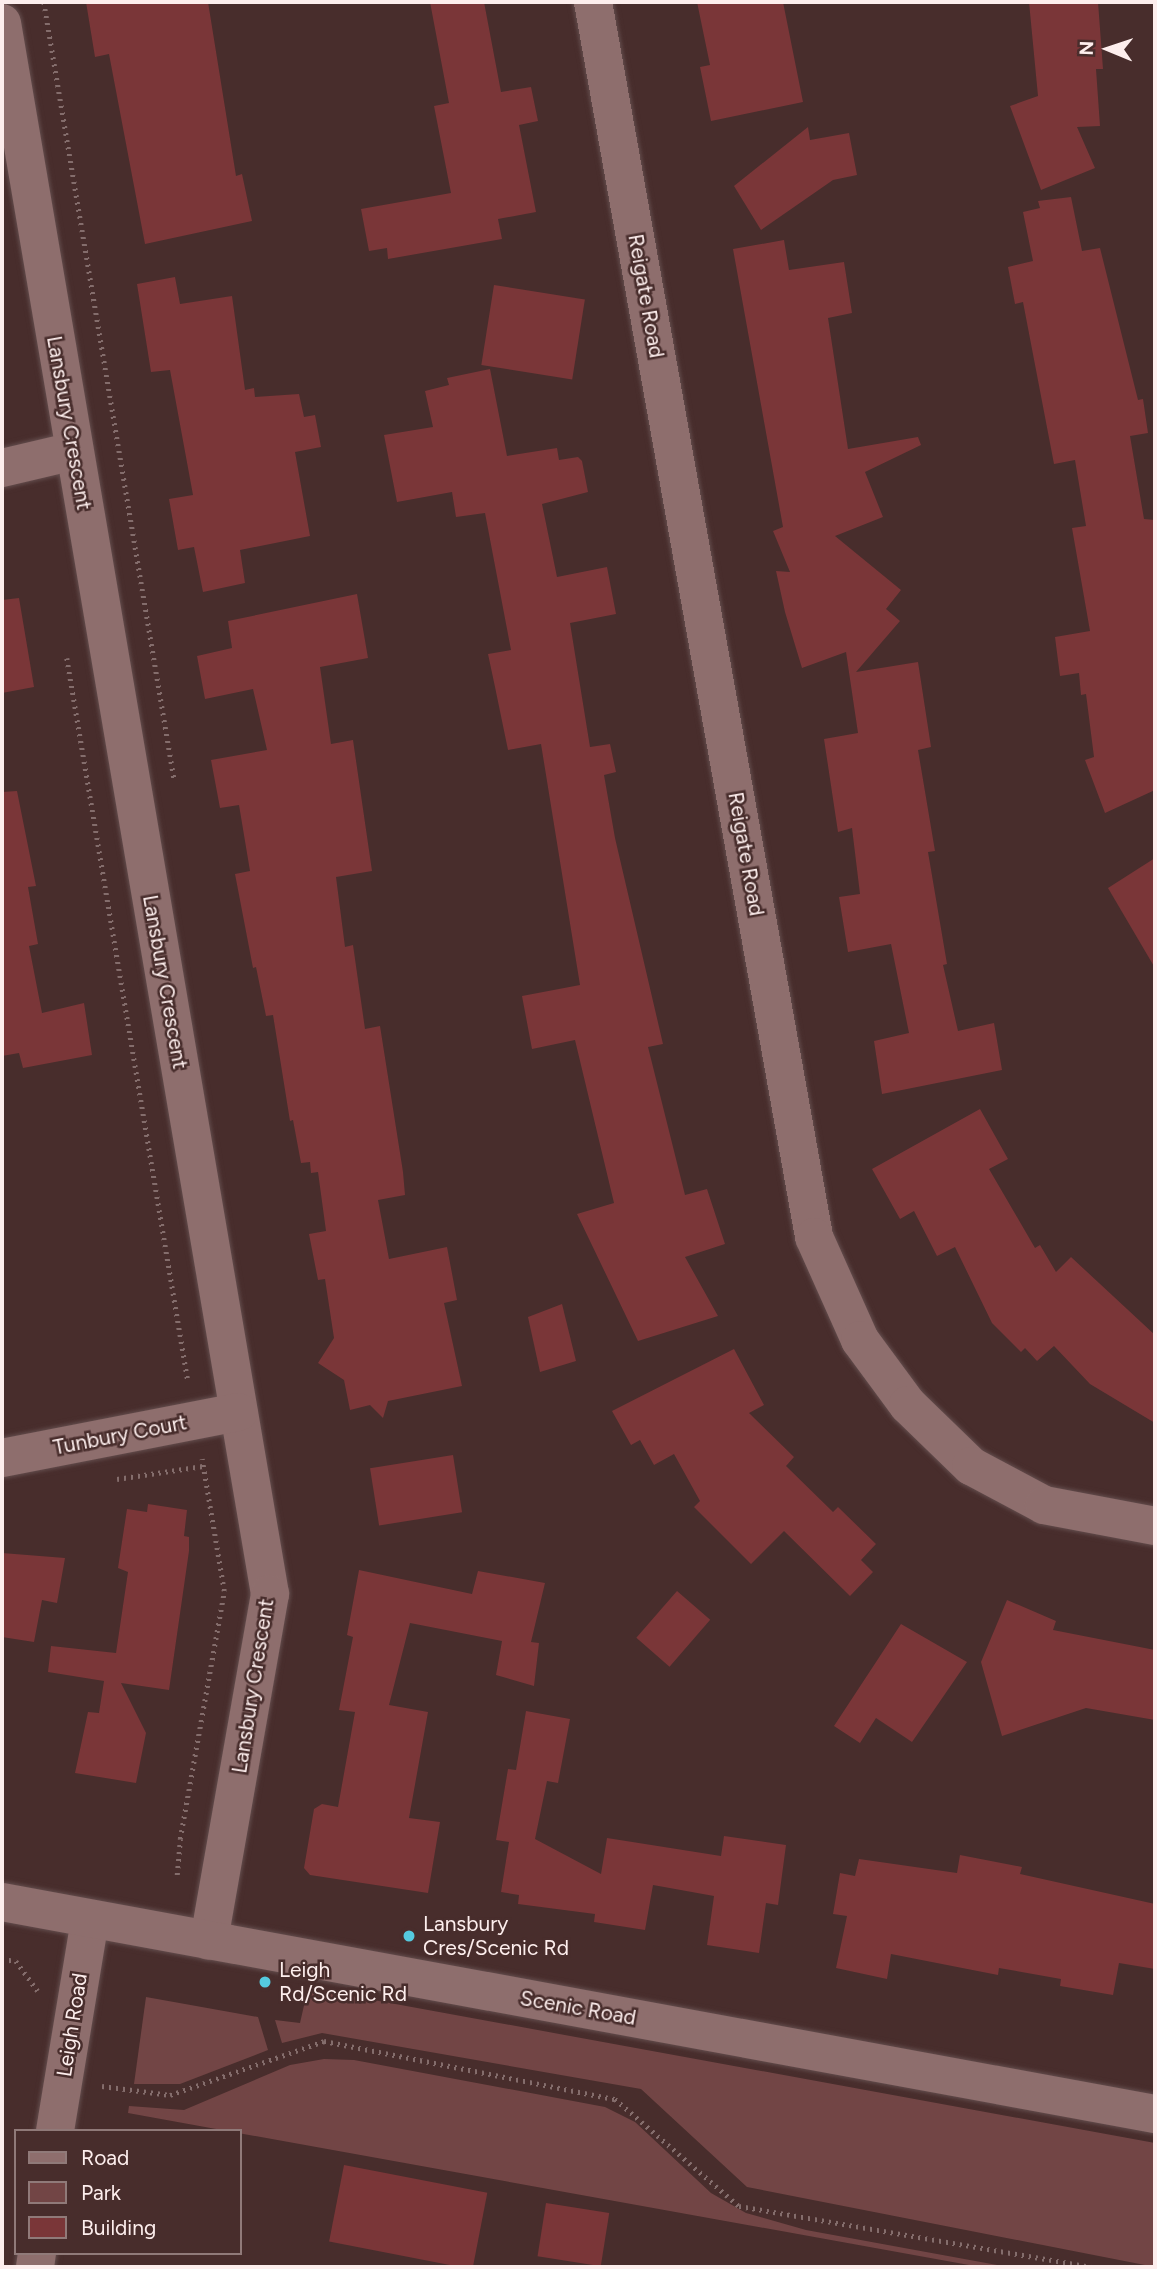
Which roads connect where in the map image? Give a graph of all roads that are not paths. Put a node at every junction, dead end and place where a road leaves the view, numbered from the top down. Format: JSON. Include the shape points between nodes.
{"nodes":[{"id":1,"x":593,"y":2,"type":"edge"},
{"id":2,"x":2,"y":23,"type":"edge"},
{"id":3,"x":74,"y":451,"type":"junction"},
{"id":4,"x":2,"y":468,"type":"edge"},
{"id":5,"x":239,"y":1412,"type":"junction"},
{"id":6,"x":2,"y":1458,"type":"edge"},
{"id":7,"x":1155,"y":1527,"type":"edge"},
{"id":8,"x":2,"y":1902,"type":"edge"},
{"id":9,"x":90,"y":1919,"type":"junction"},
{"id":10,"x":192,"y":1938,"type":"junction"},
{"id":11,"x":1155,"y":2114,"type":"edge"},
{"id":12,"x":55,"y":2129,"type":"edge"}],
"edges":[{"from":1,"to":7,"type":"street","name":"Reigate Road","via":[[814,1237],[860,1340],[908,1405],[971,1466],[1044,1505]]},
{"from":2,"to":3,"type":"street","name":"Lansbury Crescent"},
{"from":3,"to":4,"type":"street"},
{"from":3,"to":5,"type":"street","name":"Lansbury Crescent"},
{"from":5,"to":6,"type":"street","name":"Tunbury Court"},
{"from":5,"to":10,"type":"street","name":"Lansbury Crescent","via":[[270,1594]]},
{"from":8,"to":9,"type":"street","name":"Scenic Road"},
{"from":9,"to":10,"type":"street","name":"Scenic Road"},
{"from":9,"to":12,"type":"street","name":"Leigh Road"},
{"from":10,"to":11,"type":"street","name":"Scenic Road"}]}
